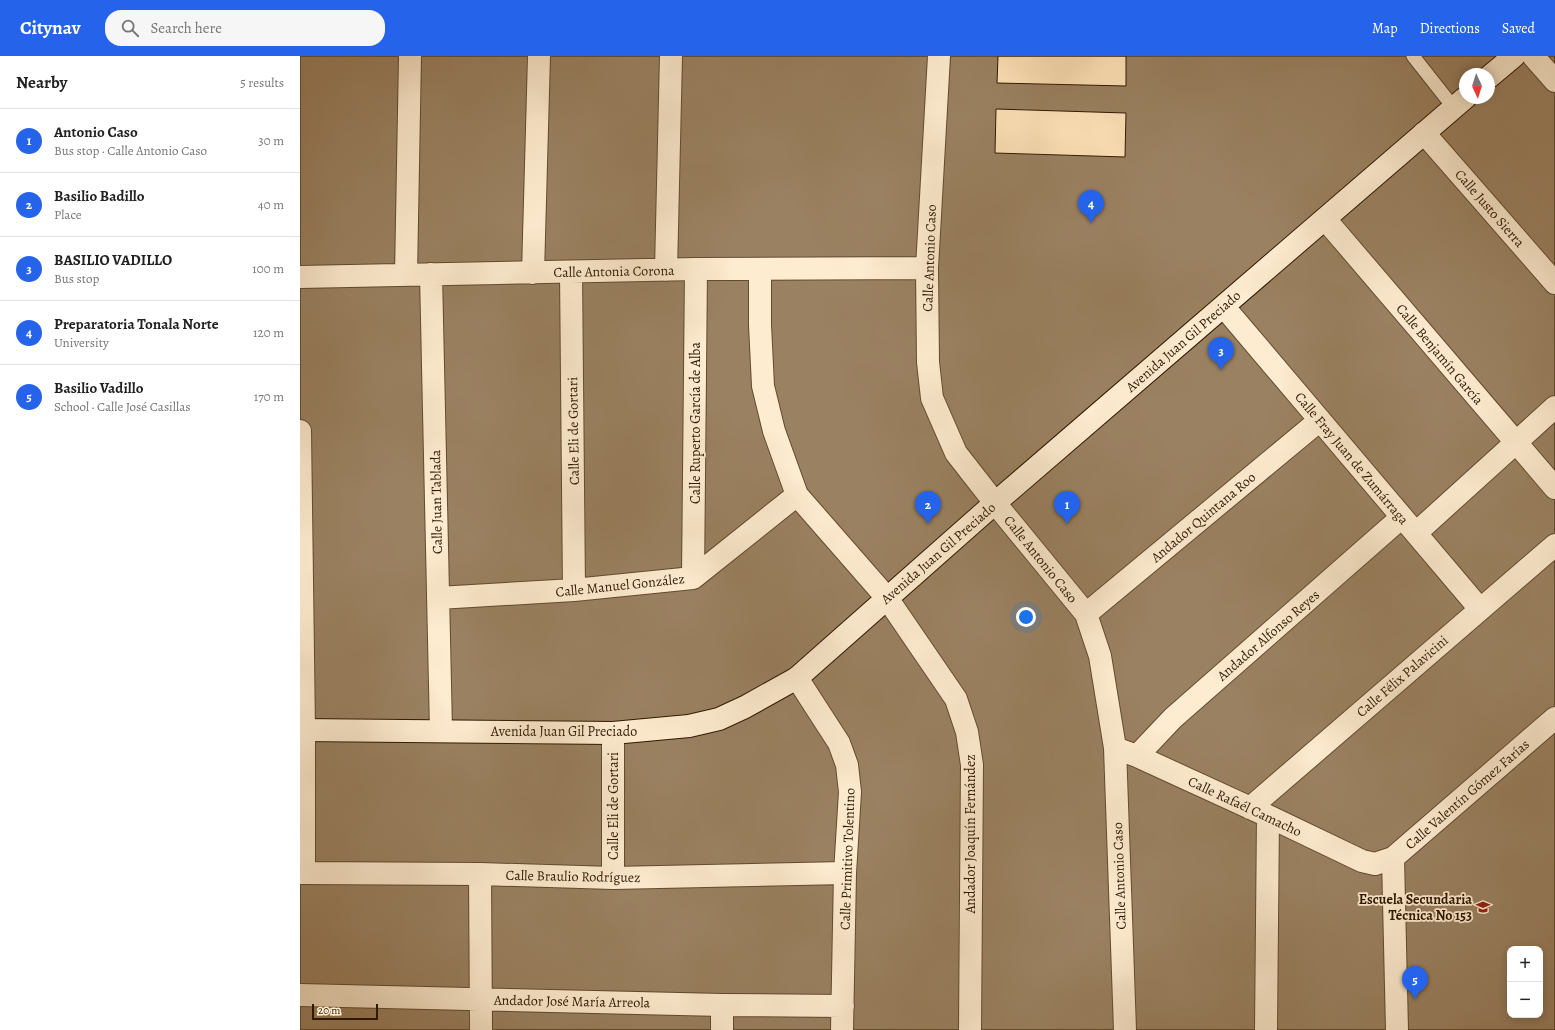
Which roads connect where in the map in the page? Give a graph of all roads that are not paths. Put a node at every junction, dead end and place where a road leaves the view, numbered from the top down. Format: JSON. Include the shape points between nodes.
{"nodes":[{"id":1,"x":410,"y":56,"type":"edge"},
{"id":2,"x":539,"y":56,"type":"edge"},
{"id":3,"x":671,"y":56,"type":"edge"},
{"id":4,"x":939,"y":56,"type":"edge"},
{"id":5,"x":1514,"y":56,"type":"edge"},
{"id":6,"x":1533,"y":56,"type":"edge"},
{"id":7,"x":1418,"y":58,"type":"edge"},
{"id":8,"x":1495,"y":72,"type":"edge"},
{"id":9,"x":1555,"y":81,"type":"edge"},
{"id":10,"x":1459,"y":103,"type":"edge"},
{"id":11,"x":1424,"y":133,"type":"junction"},
{"id":12,"x":1325,"y":219,"type":"junction"},
{"id":13,"x":927,"y":268,"type":"junction"},
{"id":14,"x":696,"y":269,"type":"junction"},
{"id":15,"x":760,"y":269,"type":"junction"},
{"id":16,"x":666,"y":270,"type":"junction"},
{"id":17,"x":571,"y":272,"type":"junction"},
{"id":18,"x":533,"y":273,"type":"junction"},
{"id":19,"x":431,"y":274,"type":"junction"},
{"id":20,"x":406,"y":275,"type":"junction"},
{"id":21,"x":300,"y":277,"type":"edge"},
{"id":22,"x":1555,"y":283,"type":"edge"},
{"id":23,"x":1224,"y":306,"type":"junction"},
{"id":24,"x":1555,"y":407,"type":"edge"},
{"id":25,"x":1320,"y":420,"type":"junction"},
{"id":26,"x":300,"y":431,"type":"edge"},
{"id":27,"x":1516,"y":442,"type":"junction"},
{"id":28,"x":1555,"y":488,"type":"edge"},
{"id":29,"x":797,"y":495,"type":"junction"},
{"id":30,"x":994,"y":503,"type":"junction"},
{"id":31,"x":1402,"y":517,"type":"junction"},
{"id":32,"x":1416,"y":533,"type":"junction"},
{"id":33,"x":1555,"y":545,"type":"edge"},
{"id":34,"x":693,"y":578,"type":"junction"},
{"id":35,"x":574,"y":590,"type":"junction"},
{"id":36,"x":438,"y":598,"type":"junction"},
{"id":37,"x":887,"y":598,"type":"junction"},
{"id":38,"x":1480,"y":609,"type":"junction"},
{"id":39,"x":1086,"y":614,"type":"junction"},
{"id":40,"x":797,"y":678,"type":"junction"},
{"id":41,"x":1555,"y":718,"type":"edge"},
{"id":42,"x":302,"y":730,"type":"edge"},
{"id":43,"x":442,"y":730,"type":"junction"},
{"id":44,"x":613,"y":733,"type":"junction"},
{"id":45,"x":1115,"y":748,"type":"junction"},
{"id":46,"x":1137,"y":756,"type":"junction"},
{"id":47,"x":1259,"y":812,"type":"junction"},
{"id":48,"x":1384,"y":861,"type":"junction"},
{"id":49,"x":302,"y":873,"type":"edge"},
{"id":50,"x":846,"y":873,"type":"junction"},
{"id":51,"x":480,"y":874,"type":"junction"},
{"id":52,"x":613,"y":878,"type":"junction"},
{"id":53,"x":300,"y":995,"type":"edge"},
{"id":54,"x":481,"y":999,"type":"junction"},
{"id":55,"x":722,"y":1005,"type":"junction"},
{"id":56,"x":844,"y":1006,"type":"junction"},
{"id":57,"x":481,"y":1030,"type":"edge"},
{"id":58,"x":722,"y":1030,"type":"edge"},
{"id":59,"x":842,"y":1030,"type":"edge"},
{"id":60,"x":970,"y":1030,"type":"edge"},
{"id":61,"x":1125,"y":1030,"type":"edge"},
{"id":62,"x":1266,"y":1030,"type":"edge"},
{"id":63,"x":1397,"y":1030,"type":"edge"}],
"edges":[{"from":1,"to":20,"type":"street"},
{"from":2,"to":18,"type":"street"},
{"from":3,"to":16,"type":"street"},
{"from":4,"to":13,"type":"street","name":"Calle Antonio Caso"},
{"from":5,"to":8,"type":"street"},
{"from":6,"to":9,"type":"street"},
{"from":7,"to":10,"type":"lane"},
{"from":10,"to":11,"type":"street","name":"Avenida Juan Gil Preciado"},
{"from":11,"to":12,"type":"street","name":"Avenida Juan Gil Preciado"},
{"from":11,"to":22,"type":"street","name":"Calle Justo Sierra"},
{"from":12,"to":23,"type":"street","name":"Avenida Juan Gil Preciado"},
{"from":12,"to":27,"type":"street","name":"Calle Benjamín García"},
{"from":13,"to":15,"type":"street","name":"Calle Antonia Corona"},
{"from":13,"to":30,"type":"street","name":"Calle Antonio Caso","via":[[928,362],[932,398],[956,453]]},
{"from":14,"to":15,"type":"street","name":"Calle Antonia Corona"},
{"from":14,"to":16,"type":"street","name":"Calle Antonia Corona"},
{"from":14,"to":34,"type":"street","name":"Calle Ruperto García de Alba"},
{"from":15,"to":29,"type":"street","name":"Andador Joaquín Fernández","via":[[763,386],[774,431]]},
{"from":16,"to":17,"type":"street","name":"Calle Antonia Corona"},
{"from":17,"to":18,"type":"street","name":"Calle Antonia Corona"},
{"from":17,"to":35,"type":"street","name":"Calle Eli de Gortari"},
{"from":18,"to":19,"type":"street","name":"Calle Antonia Corona"},
{"from":19,"to":20,"type":"street","name":"Calle Antonia Corona"},
{"from":19,"to":36,"type":"street","name":"Calle Juan Tablada"},
{"from":20,"to":21,"type":"street","name":"Calle Antonia Corona"},
{"from":23,"to":25,"type":"street","name":"Calle Fray Juan de Zumárraga"},
{"from":23,"to":30,"type":"street","name":"Avenida Juan Gil Preciado"},
{"from":24,"to":27,"type":"street"},
{"from":25,"to":31,"type":"street","name":"Calle Fray Juan de Zumárraga"},
{"from":25,"to":39,"type":"street","name":"Andador Quintana Roo"},
{"from":26,"to":42,"type":"street"},
{"from":27,"to":28,"type":"street","name":"Calle Benjamín García"},
{"from":27,"to":32,"type":"street"},
{"from":29,"to":34,"type":"street","name":"Calle Manuel González"},
{"from":29,"to":37,"type":"street","name":"Andador Joaquín Fernández"},
{"from":30,"to":37,"type":"street","name":"Avenida Juan Gil Preciado"},
{"from":30,"to":39,"type":"street","name":"Calle Antonio Caso"},
{"from":31,"to":32,"type":"street","name":"Calle Fray Juan de Zumárraga"},
{"from":31,"to":46,"type":"street","name":"Andador Alfonso Reyes","via":[[1173,718]]},
{"from":32,"to":38,"type":"street","name":"Calle Fray Juan de Zumárraga"},
{"from":33,"to":38,"type":"street","name":"Calle Félix Palavicini"},
{"from":34,"to":35,"type":"street","name":"Calle Manuel González"},
{"from":35,"to":36,"type":"street","name":"Calle Manuel González"},
{"from":36,"to":43,"type":"street","name":"Calle Juan Tablada"},
{"from":37,"to":40,"type":"street","name":"Avenida Juan Gil Preciado"},
{"from":37,"to":60,"type":"street","name":"Andador Joaquín Fernández","via":[[956,699],[967,732],[972,765]]},
{"from":38,"to":47,"type":"street","name":"Calle Félix Palavicini"},
{"from":39,"to":45,"type":"street","name":"Calle Antonio Caso","via":[[1100,656]]},
{"from":40,"to":44,"type":"street","name":"Avenida Juan Gil Preciado","via":[[719,719],[689,726]]},
{"from":40,"to":50,"type":"street","name":"Calle Primitivo Tolentino","via":[[839,743],[847,765],[850,792]]},
{"from":41,"to":48,"type":"street","name":"Calle Valentín Gómez Farías"},
{"from":42,"to":43,"type":"street","name":"Avenida Juan Gil Preciado"},
{"from":42,"to":49,"type":"street"},
{"from":43,"to":44,"type":"street","name":"Avenida Juan Gil Preciado"},
{"from":44,"to":52,"type":"street","name":"Calle Eli de Gortari"},
{"from":45,"to":46,"type":"street","name":"Calle Rafaél Camacho"},
{"from":45,"to":61,"type":"street","name":"Calle Antonio Caso"},
{"from":46,"to":47,"type":"street","name":"Calle Rafaél Camacho"},
{"from":47,"to":48,"type":"street","name":"Calle Rafaél Camacho","via":[[1362,861]]},
{"from":47,"to":62,"type":"street"},
{"from":48,"to":63,"type":"street"},
{"from":49,"to":51,"type":"street","name":"Calle Braulio Rodríguez"},
{"from":50,"to":52,"type":"street","name":"Calle Braulio Rodríguez"},
{"from":50,"to":56,"type":"street","name":"Calle Primitivo Tolentino"},
{"from":51,"to":52,"type":"street","name":"Calle Braulio Rodríguez"},
{"from":51,"to":54,"type":"street"},
{"from":53,"to":54,"type":"street","name":"Andador José María Arreola"},
{"from":54,"to":55,"type":"street","name":"Andador José María Arreola"},
{"from":54,"to":57,"type":"street"},
{"from":55,"to":56,"type":"street","name":"Andador José María Arreola"},
{"from":55,"to":58,"type":"street"},
{"from":56,"to":59,"type":"street","name":"Calle Primitivo Tolentino"}]}
